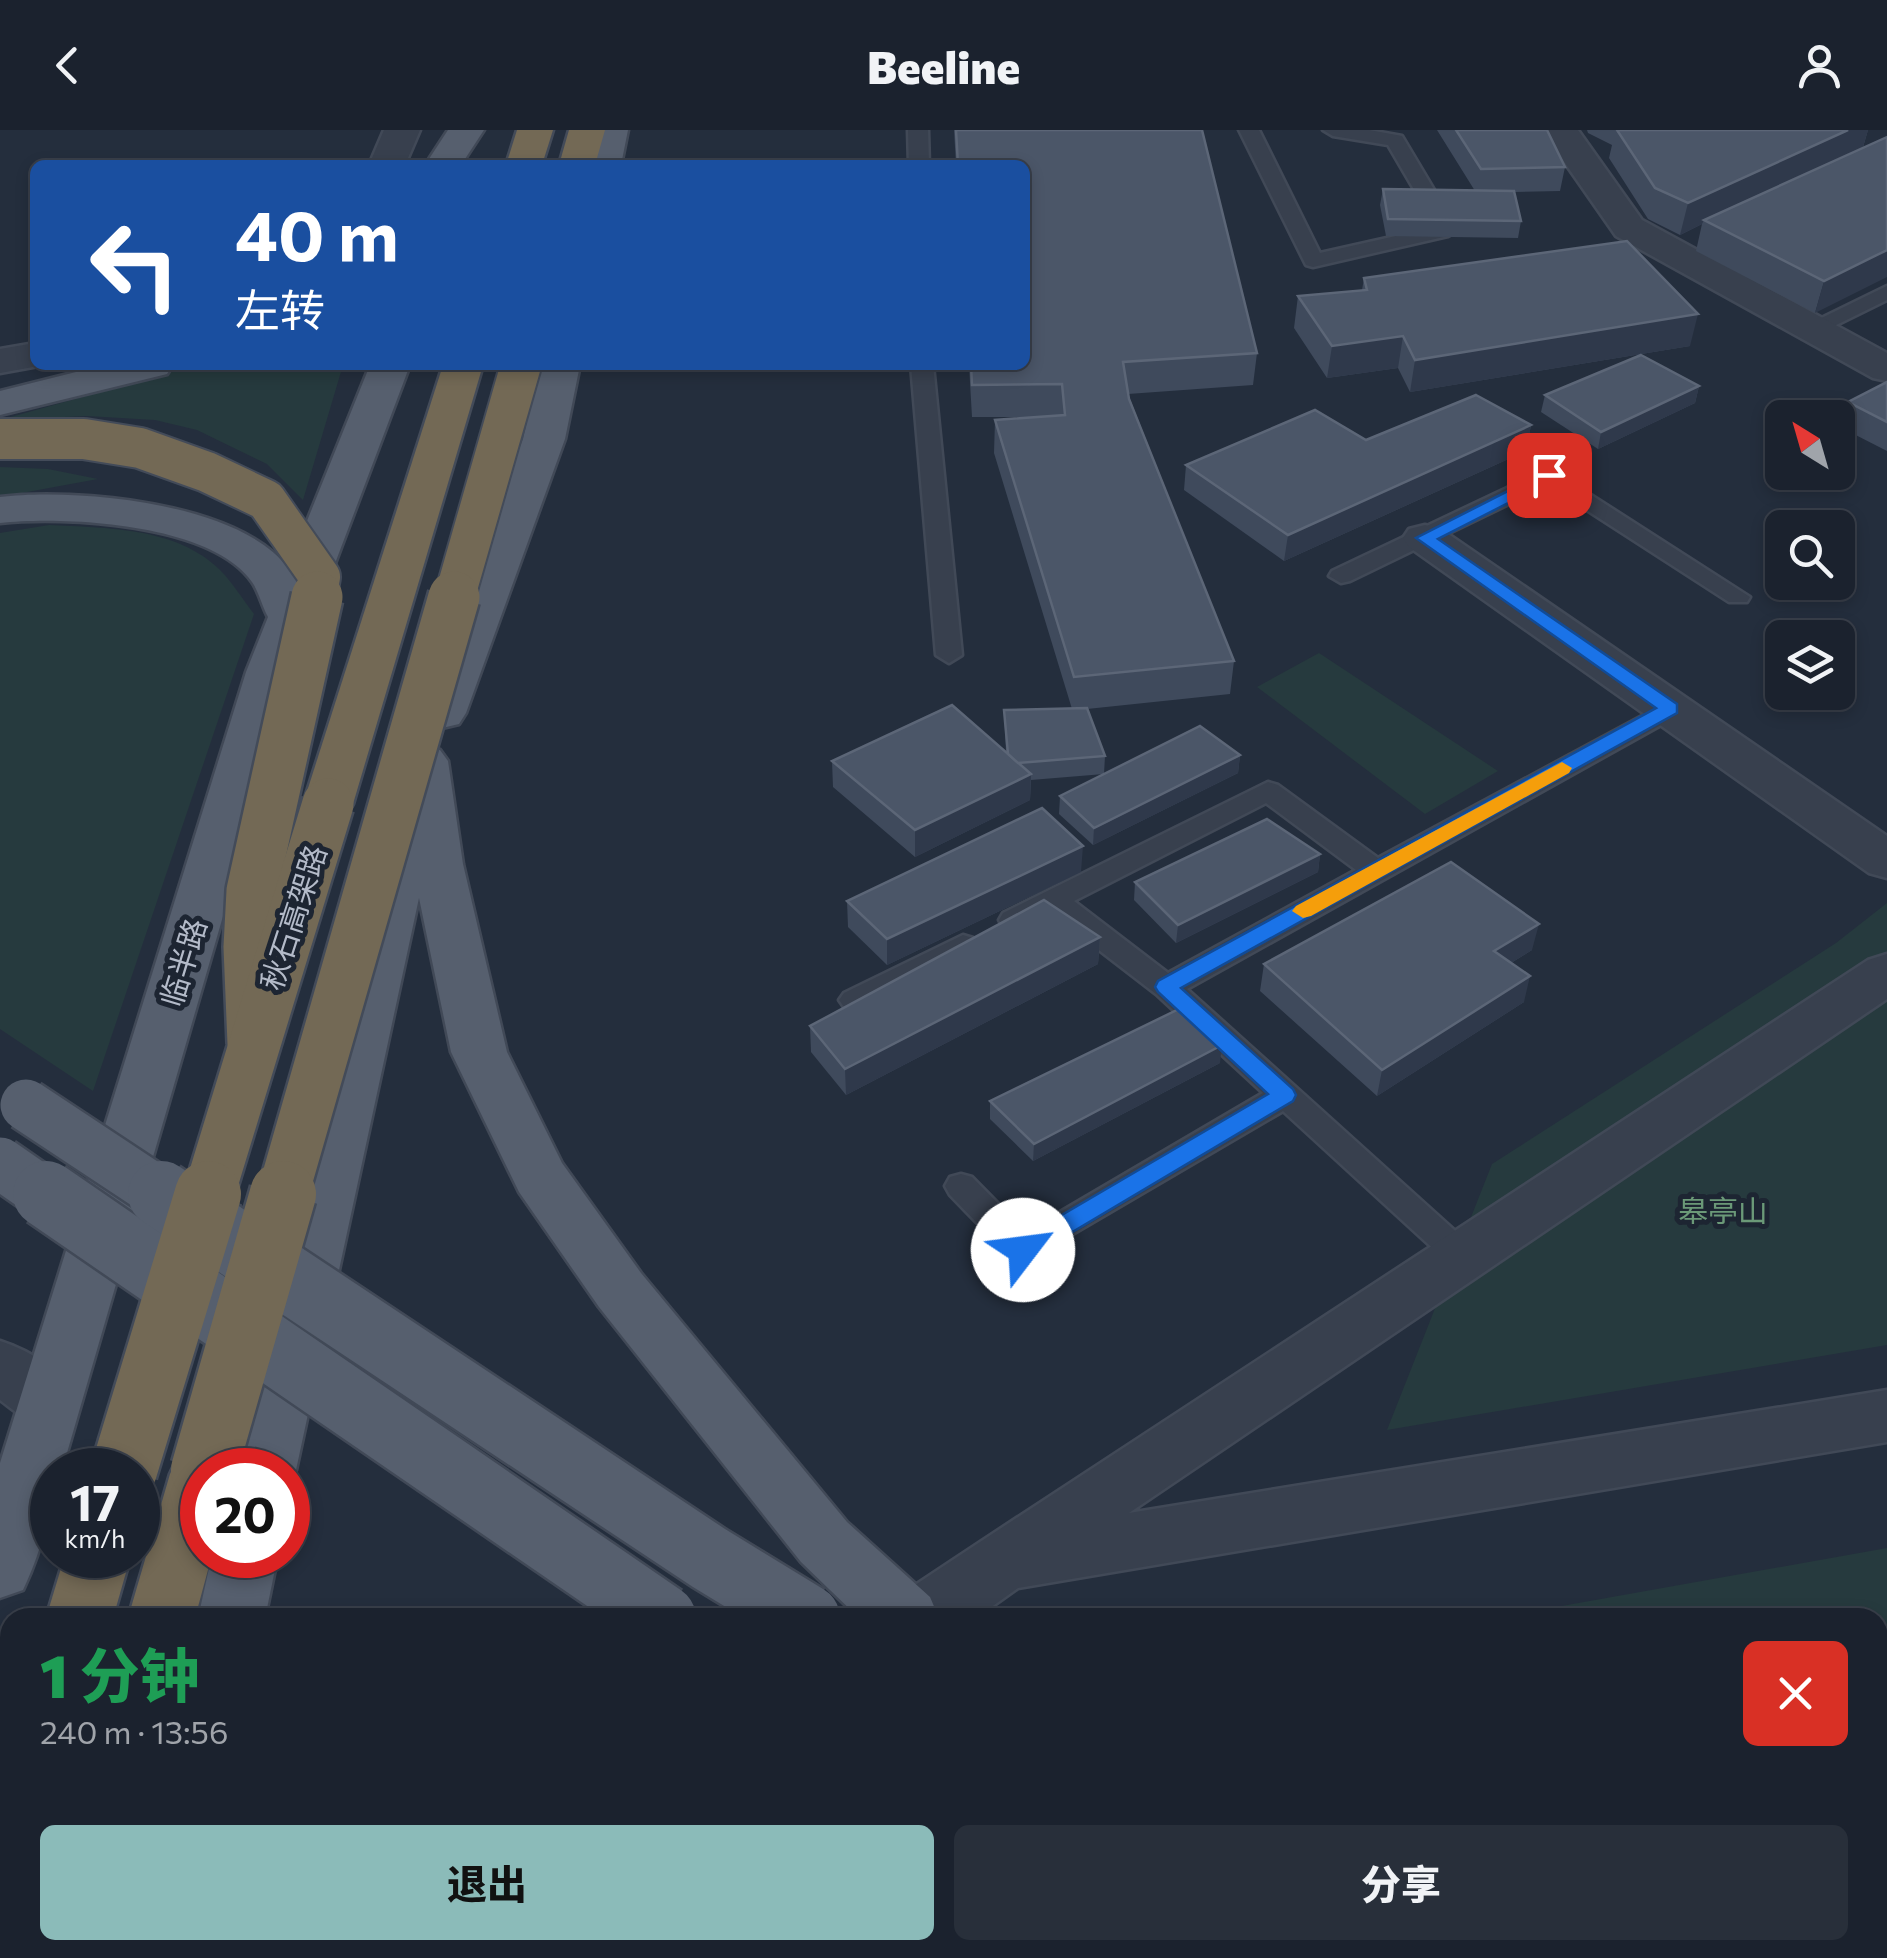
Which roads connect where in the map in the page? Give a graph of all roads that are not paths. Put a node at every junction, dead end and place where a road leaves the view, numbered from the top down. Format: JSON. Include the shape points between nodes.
{"nodes":[{"id":1,"x":402,"y":130,"type":"edge"},
{"id":2,"x":466,"y":130,"type":"edge"},
{"id":3,"x":484,"y":130,"type":"edge"},
{"id":4,"x":535,"y":130,"type":"edge"},
{"id":5,"x":587,"y":130,"type":"edge"},
{"id":6,"x":610,"y":130,"type":"edge"},
{"id":7,"x":918,"y":130,"type":"edge"},
{"id":8,"x":1248,"y":130,"type":"edge"},
{"id":9,"x":1333,"y":130,"type":"edge"},
{"id":10,"x":1560,"y":130,"type":"edge"},
{"id":11,"x":390,"y":160,"type":"edge"},
{"id":12,"x":446,"y":160,"type":"edge"},
{"id":13,"x":472,"y":160,"type":"edge"},
{"id":14,"x":526,"y":160,"type":"edge"},
{"id":15,"x":578,"y":160,"type":"edge"},
{"id":16,"x":604,"y":160,"type":"edge"},
{"id":17,"x":919,"y":160,"type":"edge"},
{"id":18,"x":1887,"y":292,"type":"edge"},
{"id":19,"x":1863,"y":304,"type":"junction"},
{"id":20,"x":1887,"y":316,"type":"edge"},
{"id":21,"x":1812,"y":328,"type":"junction"},
{"id":22,"x":30,"y":356,"type":"edge"},
{"id":23,"x":0,"y":362,"type":"edge"},
{"id":24,"x":1887,"y":369,"type":"edge"},
{"id":25,"x":132,"y":370,"type":"edge"},
{"id":26,"x":388,"y":370,"type":"edge"},
{"id":27,"x":461,"y":370,"type":"edge"},
{"id":28,"x":520,"y":370,"type":"edge"},
{"id":29,"x":559,"y":370,"type":"edge"},
{"id":30,"x":922,"y":370,"type":"edge"},
{"id":31,"x":0,"y":402,"type":"edge"},
{"id":32,"x":0,"y":439,"type":"edge"},
{"id":33,"x":0,"y":510,"type":"edge"},
{"id":34,"x":1425,"y":538,"type":"junction"},
{"id":35,"x":1340,"y":576,"type":"dead end"},
{"id":36,"x":1738,"y":598,"type":"dead end"},
{"id":37,"x":290,"y":615,"type":"junction"},
{"id":38,"x":950,"y":655,"type":"dead end"},
{"id":39,"x":1670,"y":709,"type":"junction"},
{"id":40,"x":424,"y":762,"type":"junction"},
{"id":41,"x":1887,"y":861,"type":"edge"},
{"id":42,"x":1376,"y":871,"type":"junction"},
{"id":43,"x":1053,"y":899,"type":"junction"},
{"id":44,"x":1887,"y":973,"type":"edge"},
{"id":45,"x":1166,"y":987,"type":"junction"},
{"id":46,"x":854,"y":1000,"type":"edge"},
{"id":47,"x":253,"y":1043,"type":"junction"},
{"id":48,"x":1285,"y":1095,"type":"junction"},
{"id":49,"x":13,"y":1097,"type":"edge"},
{"id":50,"x":0,"y":1163,"type":"edge"},
{"id":51,"x":961,"y":1186,"type":"dead end"},
{"id":52,"x":1462,"y":1256,"type":"junction"},
{"id":53,"x":0,"y":1366,"type":"edge"},
{"id":54,"x":50,"y":1402,"type":"junction"},
{"id":55,"x":1887,"y":1416,"type":"edge"},
{"id":56,"x":131,"y":1448,"type":"edge"},
{"id":57,"x":210,"y":1448,"type":"edge"},
{"id":58,"x":269,"y":1448,"type":"edge"},
{"id":59,"x":180,"y":1552,"type":"edge"},
{"id":60,"x":1004,"y":1562,"type":"junction"},
{"id":61,"x":0,"y":1568,"type":"edge"},
{"id":62,"x":91,"y":1578,"type":"edge"},
{"id":63,"x":240,"y":1578,"type":"edge"},
{"id":64,"x":82,"y":1608,"type":"edge"},
{"id":65,"x":164,"y":1608,"type":"edge"},
{"id":66,"x":233,"y":1608,"type":"edge"},
{"id":67,"x":648,"y":1608,"type":"edge"},
{"id":68,"x":790,"y":1608,"type":"edge"},
{"id":69,"x":895,"y":1608,"type":"edge"},
{"id":70,"x":936,"y":1608,"type":"edge"}],
"edges":[{"from":1,"to":11,"type":"street"},
{"from":2,"to":12,"type":"main road"},
{"from":3,"to":13,"type":"main road"},
{"from":4,"to":14,"type":"highway"},
{"from":5,"to":15,"type":"highway"},
{"from":6,"to":16,"type":"main road"},
{"from":7,"to":17,"type":"lane"},
{"from":8,"to":9,"type":"lane","via":[[1313,261],[1448,230],[1396,140]]},
{"from":10,"to":21,"type":"street","via":[[1629,228]]},
{"from":18,"to":19,"type":"lane"},
{"from":19,"to":20,"type":"lane"},
{"from":19,"to":21,"type":"lane"},
{"from":21,"to":24,"type":"street"},
{"from":22,"to":23,"type":"street"},
{"from":25,"to":31,"type":"main road"},
{"from":26,"to":37,"type":"main road","name":"临半路"},
{"from":27,"to":47,"type":"highway","name":"秋石高架路","bridge":true},
{"from":28,"to":57,"type":"highway","bridge":true},
{"from":29,"to":40,"type":"main road","via":[[544,439]]},
{"from":30,"to":38,"type":"lane"},
{"from":32,"to":47,"type":"highway","bridge":true,"via":[[84,438],[140,448],[207,472],[266,500],[320,578],[252,894]]},
{"from":33,"to":37,"type":"main road","via":[[100,511],[219,536],[266,569]]},
{"from":34,"to":35,"type":"lane"},
{"from":34,"to":36,"type":"lane","via":[[1549,475]]},
{"from":34,"to":39,"type":"street"},
{"from":37,"to":54,"type":"main road","name":"临半路"},
{"from":39,"to":41,"type":"street"},
{"from":39,"to":42,"type":"lane"},
{"from":40,"to":58,"type":"main road"},
{"from":40,"to":69,"type":"main road","via":[[437,864],[479,1052],[539,1176],[620,1290],[824,1542]]},
{"from":42,"to":43,"type":"lane","via":[[1268,791]]},
{"from":42,"to":45,"type":"lane"},
{"from":43,"to":45,"type":"lane"},
{"from":43,"to":46,"type":"lane"},
{"from":44,"to":52,"type":"street"},
{"from":45,"to":48,"type":"lane"},
{"from":47,"to":56,"type":"highway","name":"秋石高架路","bridge":true},
{"from":48,"to":51,"type":"lane","via":[[1023,1250]]},
{"from":48,"to":52,"type":"lane"},
{"from":49,"to":68,"type":"main road","bridge":true},
{"from":50,"to":67,"type":"main road","bridge":true},
{"from":52,"to":60,"type":"street"},
{"from":53,"to":54,"type":"street"},
{"from":54,"to":61,"type":"main road","name":"临半路"},
{"from":55,"to":60,"type":"street"},
{"from":59,"to":65,"type":"highway"},
{"from":60,"to":70,"type":"street"},
{"from":62,"to":64,"type":"highway"},
{"from":63,"to":66,"type":"main road"}]}
